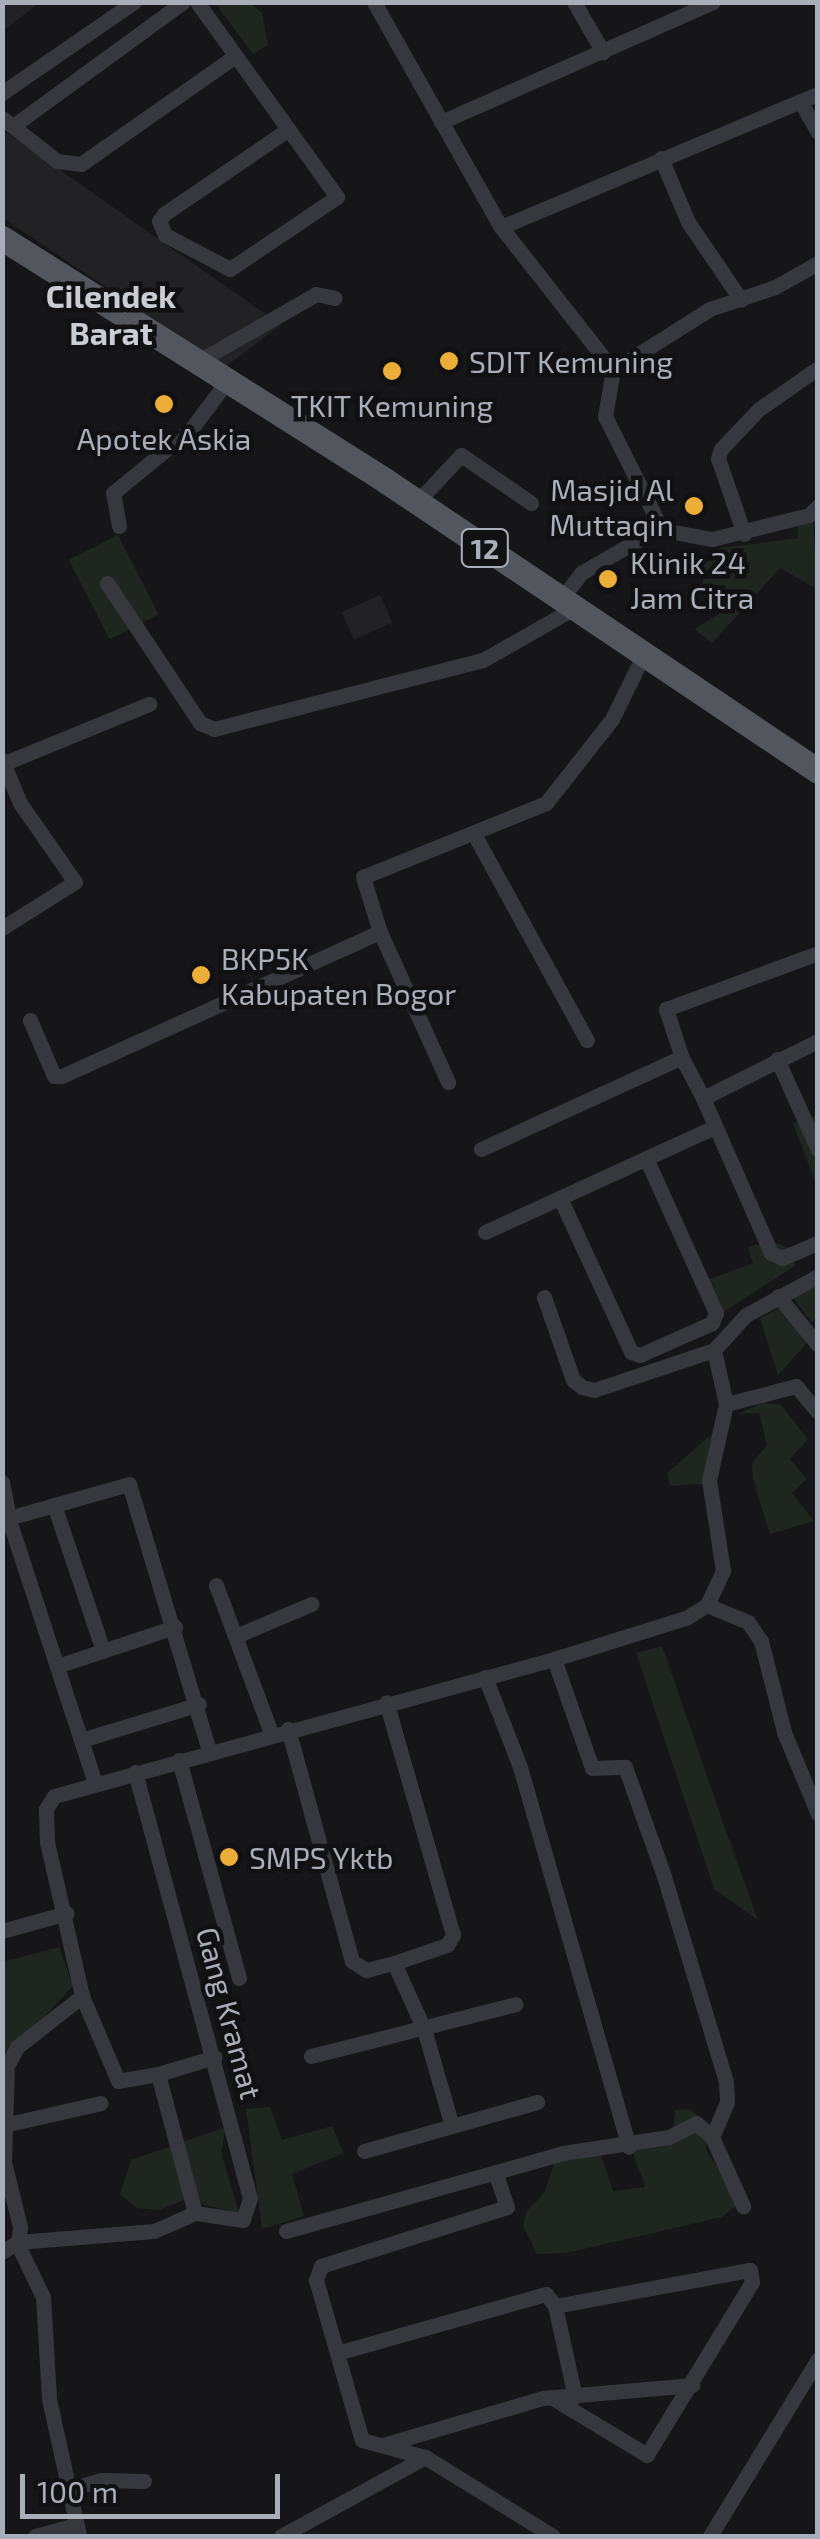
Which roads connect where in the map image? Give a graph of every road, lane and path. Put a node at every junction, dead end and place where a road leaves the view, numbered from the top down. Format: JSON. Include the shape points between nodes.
{"nodes":[{"id":1,"x":134,"y":2,"type":"edge"},
{"id":2,"x":183,"y":2,"type":"edge"},
{"id":3,"x":198,"y":2,"type":"edge"},
{"id":4,"x":374,"y":2,"type":"edge"},
{"id":5,"x":574,"y":2,"type":"edge"},
{"id":6,"x":713,"y":2,"type":"edge"},
{"id":7,"x":603,"y":52,"type":"junction"},
{"id":8,"x":235,"y":56,"type":"junction"},
{"id":9,"x":2,"y":93,"type":"edge"},
{"id":10,"x":818,"y":94,"type":"edge"},
{"id":11,"x":800,"y":101,"type":"junction"},
{"id":12,"x":8,"y":122,"type":"edge"},
{"id":13,"x":441,"y":122,"type":"junction"},
{"id":14,"x":287,"y":130,"type":"junction"},
{"id":15,"x":818,"y":132,"type":"edge"},
{"id":16,"x":661,"y":158,"type":"junction"},
{"id":17,"x":501,"y":226,"type":"junction"},
{"id":18,"x":2,"y":238,"type":"edge"},
{"id":19,"x":818,"y":263,"type":"edge"},
{"id":20,"x":335,"y":298,"type":"dead end"},
{"id":21,"x":740,"y":300,"type":"junction"},
{"id":22,"x":197,"y":362,"type":"junction"},
{"id":23,"x":818,"y":368,"type":"edge"},
{"id":24,"x":613,"y":370,"type":"junction"},
{"id":25,"x":226,"y":381,"type":"junction"},
{"id":26,"x":417,"y":502,"type":"junction"},
{"id":27,"x":530,"y":503,"type":"dead end"},
{"id":28,"x":818,"y":506,"type":"edge"},
{"id":29,"x":119,"y":526,"type":"dead end"},
{"id":30,"x":653,"y":528,"type":"junction"},
{"id":31,"x":744,"y":534,"type":"junction"},
{"id":32,"x":107,"y":583,"type":"dead end"},
{"id":33,"x":568,"y":604,"type":"junction"},
{"id":34,"x":643,"y":656,"type":"junction"},
{"id":35,"x":149,"y":704,"type":"dead end"},
{"id":36,"x":4,"y":762,"type":"edge"},
{"id":37,"x":818,"y":771,"type":"edge"},
{"id":38,"x":20,"y":804,"type":"junction"},
{"id":39,"x":2,"y":812,"type":"edge"},
{"id":40,"x":474,"y":834,"type":"junction"},
{"id":41,"x":2,"y":928,"type":"edge"},
{"id":42,"x":380,"y":932,"type":"junction"},
{"id":43,"x":818,"y":954,"type":"edge"},
{"id":44,"x":30,"y":1020,"type":"dead end"},
{"id":45,"x":587,"y":1040,"type":"dead end"},
{"id":46,"x":818,"y":1041,"type":"edge"},
{"id":47,"x":682,"y":1058,"type":"junction"},
{"id":48,"x":778,"y":1060,"type":"junction"},
{"id":49,"x":448,"y":1082,"type":"dead end"},
{"id":50,"x":703,"y":1098,"type":"junction"},
{"id":51,"x":714,"y":1127,"type":"junction"},
{"id":52,"x":481,"y":1149,"type":"dead end"},
{"id":53,"x":818,"y":1150,"type":"edge"},
{"id":54,"x":646,"y":1158,"type":"junction"},
{"id":55,"x":560,"y":1198,"type":"junction"},
{"id":56,"x":485,"y":1232,"type":"dead end"},
{"id":57,"x":818,"y":1243,"type":"edge"},
{"id":58,"x":818,"y":1276,"type":"edge"},
{"id":59,"x":778,"y":1296,"type":"junction"},
{"id":60,"x":544,"y":1297,"type":"dead end"},
{"id":61,"x":818,"y":1346,"type":"edge"},
{"id":62,"x":714,"y":1350,"type":"junction"},
{"id":63,"x":726,"y":1404,"type":"junction"},
{"id":64,"x":818,"y":1412,"type":"edge"},
{"id":65,"x":2,"y":1482,"type":"edge"},
{"id":66,"x":54,"y":1505,"type":"junction"},
{"id":67,"x":19,"y":1516,"type":"dead end"},
{"id":68,"x":216,"y":1586,"type":"dead end"},
{"id":69,"x":310,"y":1604,"type":"dead end"},
{"id":70,"x":706,"y":1605,"type":"junction"},
{"id":71,"x":175,"y":1627,"type":"junction"},
{"id":72,"x":236,"y":1636,"type":"junction"},
{"id":73,"x":103,"y":1651,"type":"junction"},
{"id":74,"x":554,"y":1658,"type":"junction"},
{"id":75,"x":66,"y":1664,"type":"dead end"},
{"id":76,"x":484,"y":1677,"type":"junction"},
{"id":77,"x":386,"y":1702,"type":"junction"},
{"id":78,"x":199,"y":1704,"type":"junction"},
{"id":79,"x":288,"y":1730,"type":"junction"},
{"id":80,"x":271,"y":1733,"type":"junction"},
{"id":81,"x":88,"y":1738,"type":"dead end"},
{"id":82,"x":209,"y":1751,"type":"junction"},
{"id":83,"x":179,"y":1760,"type":"junction"},
{"id":84,"x":134,"y":1772,"type":"junction"},
{"id":85,"x":95,"y":1783,"type":"junction"},
{"id":86,"x":818,"y":1814,"type":"edge"},
{"id":87,"x":67,"y":1913,"type":"junction"},
{"id":88,"x":2,"y":1931,"type":"edge"},
{"id":89,"x":394,"y":1963,"type":"junction"},
{"id":90,"x":238,"y":1978,"type":"dead end"},
{"id":91,"x":82,"y":1996,"type":"junction"},
{"id":92,"x":516,"y":2004,"type":"dead end"},
{"id":93,"x":424,"y":2030,"type":"junction"},
{"id":94,"x":311,"y":2056,"type":"dead end"},
{"id":95,"x":215,"y":2057,"type":"junction"},
{"id":96,"x":158,"y":2074,"type":"junction"},
{"id":97,"x":536,"y":2102,"type":"dead end"},
{"id":98,"x":102,"y":2103,"type":"dead end"},
{"id":99,"x":4,"y":2126,"type":"edge"},
{"id":100,"x":452,"y":2126,"type":"junction"},
{"id":101,"x":712,"y":2137,"type":"junction"},
{"id":102,"x":629,"y":2147,"type":"junction"},
{"id":103,"x":364,"y":2152,"type":"dead end"},
{"id":104,"x":495,"y":2172,"type":"junction"},
{"id":105,"x":743,"y":2206,"type":"dead end"},
{"id":106,"x":195,"y":2213,"type":"junction"},
{"id":107,"x":286,"y":2231,"type":"dead end"},
{"id":108,"x":12,"y":2246,"type":"edge"},
{"id":109,"x":555,"y":2306,"type":"junction"},
{"id":110,"x":337,"y":2353,"type":"junction"},
{"id":111,"x":818,"y":2359,"type":"edge"},
{"id":112,"x":692,"y":2385,"type":"junction"},
{"id":113,"x":551,"y":2397,"type":"junction"},
{"id":114,"x":576,"y":2397,"type":"junction"},
{"id":115,"x":379,"y":2446,"type":"junction"},
{"id":116,"x":424,"y":2456,"type":"junction"},
{"id":117,"x":144,"y":2481,"type":"dead end"},
{"id":118,"x":70,"y":2489,"type":"junction"},
{"id":119,"x":77,"y":2530,"type":"edge"},
{"id":120,"x":35,"y":2536,"type":"edge"},
{"id":121,"x":280,"y":2536,"type":"edge"},
{"id":122,"x":553,"y":2536,"type":"edge"},
{"id":123,"x":710,"y":2536,"type":"edge"}],
"edges":[{"from":1,"to":9,"type":"street"},
{"from":2,"to":12,"type":"street"},
{"from":3,"to":8,"type":"street"},
{"from":4,"to":13,"type":"street"},
{"from":5,"to":7,"type":"street"},
{"from":6,"to":7,"type":"street"},
{"from":7,"to":13,"type":"street"},
{"from":8,"to":12,"type":"street","via":[[81,164],[57,161]]},
{"from":8,"to":14,"type":"street"},
{"from":10,"to":11,"type":"street"},
{"from":11,"to":15,"type":"street"},
{"from":11,"to":16,"type":"street"},
{"from":13,"to":17,"type":"street"},
{"from":14,"to":14,"type":"street","via":[[164,214],[159,220],[165,234],[230,269],[337,198]]},
{"from":16,"to":17,"type":"street"},
{"from":16,"to":21,"type":"street","via":[[688,222]]},
{"from":17,"to":24,"type":"street"},
{"from":18,"to":22,"type":"main road","number":"12"},
{"from":19,"to":21,"type":"street"},
{"from":20,"to":22,"type":"street","via":[[316,294]]},
{"from":21,"to":24,"type":"street","via":[[710,309]]},
{"from":22,"to":25,"type":"main road","number":"12"},
{"from":23,"to":31,"type":"street","via":[[760,409],[721,449],[718,458]]},
{"from":24,"to":30,"type":"street","via":[[605,416],[654,506]]},
{"from":25,"to":26,"type":"main road","number":"12"},
{"from":25,"to":29,"type":"street","via":[[192,428],[113,492]]},
{"from":26,"to":27,"type":"street","via":[[460,455]]},
{"from":26,"to":33,"type":"main road","number":"12"},
{"from":28,"to":31,"type":"street","via":[[809,516]]},
{"from":30,"to":31,"type":"street","via":[[712,539]]},
{"from":30,"to":33,"type":"street","via":[[581,572]]},
{"from":32,"to":33,"type":"street","via":[[200,724],[214,730],[483,660]]},
{"from":33,"to":34,"type":"main road","number":"12"},
{"from":34,"to":37,"type":"main road","number":"12"},
{"from":34,"to":40,"type":"street","via":[[612,719],[555,794]]},
{"from":35,"to":36,"type":"street"},
{"from":36,"to":38,"type":"street"},
{"from":38,"to":39,"type":"street"},
{"from":38,"to":41,"type":"street","via":[[75,882]]},
{"from":40,"to":42,"type":"street","via":[[363,878]]},
{"from":40,"to":45,"type":"street"},
{"from":42,"to":44,"type":"street","via":[[62,1076],[54,1076]]},
{"from":42,"to":49,"type":"street"},
{"from":43,"to":47,"type":"street","via":[[666,1009]]},
{"from":46,"to":48,"type":"street"},
{"from":47,"to":50,"type":"street"},
{"from":47,"to":52,"type":"street"},
{"from":48,"to":50,"type":"street"},
{"from":48,"to":53,"type":"street"},
{"from":50,"to":51,"type":"street"},
{"from":51,"to":54,"type":"street"},
{"from":51,"to":57,"type":"street","via":[[771,1253],[782,1258]]},
{"from":54,"to":55,"type":"street"},
{"from":54,"to":55,"type":"street","via":[[716,1313],[712,1323],[640,1355],[631,1352]]},
{"from":55,"to":56,"type":"street"},
{"from":58,"to":59,"type":"street"},
{"from":59,"to":61,"type":"street"},
{"from":59,"to":62,"type":"street","via":[[724,1333]]},
{"from":60,"to":62,"type":"street","via":[[573,1380],[582,1388],[594,1390]]},
{"from":62,"to":63,"type":"street"},
{"from":63,"to":64,"type":"street","via":[[796,1386]]},
{"from":63,"to":70,"type":"street","via":[[710,1480],[724,1571]]},
{"from":65,"to":85,"type":"street"},
{"from":66,"to":67,"type":"street"},
{"from":66,"to":71,"type":"street","via":[[129,1484]]},
{"from":66,"to":73,"type":"street"},
{"from":68,"to":72,"type":"street"},
{"from":69,"to":72,"type":"street"},
{"from":70,"to":74,"type":"street","via":[[686,1618]]},
{"from":70,"to":86,"type":"street","via":[[748,1622],[761,1641],[784,1732]]},
{"from":71,"to":73,"type":"street"},
{"from":71,"to":78,"type":"street"},
{"from":72,"to":80,"type":"street"},
{"from":73,"to":75,"type":"street"},
{"from":74,"to":76,"type":"street"},
{"from":74,"to":101,"type":"street","via":[[592,1768],[626,1768],[663,1873],[726,2082],[728,2102]]},
{"from":76,"to":77,"type":"street"},
{"from":76,"to":102,"type":"street","via":[[520,1766]]},
{"from":77,"to":79,"type":"street"},
{"from":77,"to":89,"type":"street","via":[[453,1934],[447,1944]]},
{"from":78,"to":81,"type":"street"},
{"from":78,"to":82,"type":"street"},
{"from":79,"to":80,"type":"street"},
{"from":79,"to":89,"type":"street","via":[[352,1961],[366,1970]]},
{"from":80,"to":82,"type":"street"},
{"from":82,"to":83,"type":"street"},
{"from":83,"to":84,"type":"street"},
{"from":83,"to":90,"type":"street"},
{"from":84,"to":85,"type":"street"},
{"from":84,"to":95,"type":"street","name":"Gang Kramat"},
{"from":85,"to":87,"type":"street","via":[[54,1796],[46,1808],[47,1842]]},
{"from":87,"to":88,"type":"street"},
{"from":87,"to":91,"type":"street"},
{"from":89,"to":93,"type":"street"},
{"from":91,"to":96,"type":"street","via":[[118,2081]]},
{"from":91,"to":99,"type":"street","via":[[17,2047],[4,2084]]},
{"from":92,"to":93,"type":"street"},
{"from":93,"to":94,"type":"street"},
{"from":93,"to":100,"type":"street"},
{"from":95,"to":96,"type":"street"},
{"from":95,"to":106,"type":"street","name":"Gang Kramat","via":[[250,2212],[233,2221]]},
{"from":96,"to":106,"type":"street"},
{"from":97,"to":100,"type":"street"},
{"from":98,"to":99,"type":"street"},
{"from":99,"to":108,"type":"street"},
{"from":100,"to":103,"type":"street"},
{"from":101,"to":102,"type":"street","via":[[696,2122]]},
{"from":101,"to":105,"type":"street"},
{"from":102,"to":104,"type":"street","via":[[563,2153]]},
{"from":104,"to":107,"type":"street"},
{"from":104,"to":110,"type":"street","via":[[507,2207],[321,2266],[316,2280]]},
{"from":106,"to":108,"type":"street","via":[[154,2231]]},
{"from":108,"to":118,"type":"street","via":[[43,2297],[49,2398]]},
{"from":109,"to":110,"type":"street","via":[[546,2294]]},
{"from":109,"to":112,"type":"street","via":[[750,2270],[752,2282]]},
{"from":109,"to":114,"type":"street"},
{"from":110,"to":115,"type":"street","via":[[362,2440]]},
{"from":111,"to":123,"type":"street"},
{"from":112,"to":113,"type":"street","via":[[652,2450],[640,2456]]},
{"from":112,"to":114,"type":"street"},
{"from":113,"to":114,"type":"street"},
{"from":113,"to":115,"type":"street"},
{"from":115,"to":116,"type":"street"},
{"from":116,"to":121,"type":"street"},
{"from":116,"to":122,"type":"street"},
{"from":117,"to":118,"type":"street","via":[[102,2480]]},
{"from":118,"to":119,"type":"street"},
{"from":119,"to":120,"type":"street"}]}
